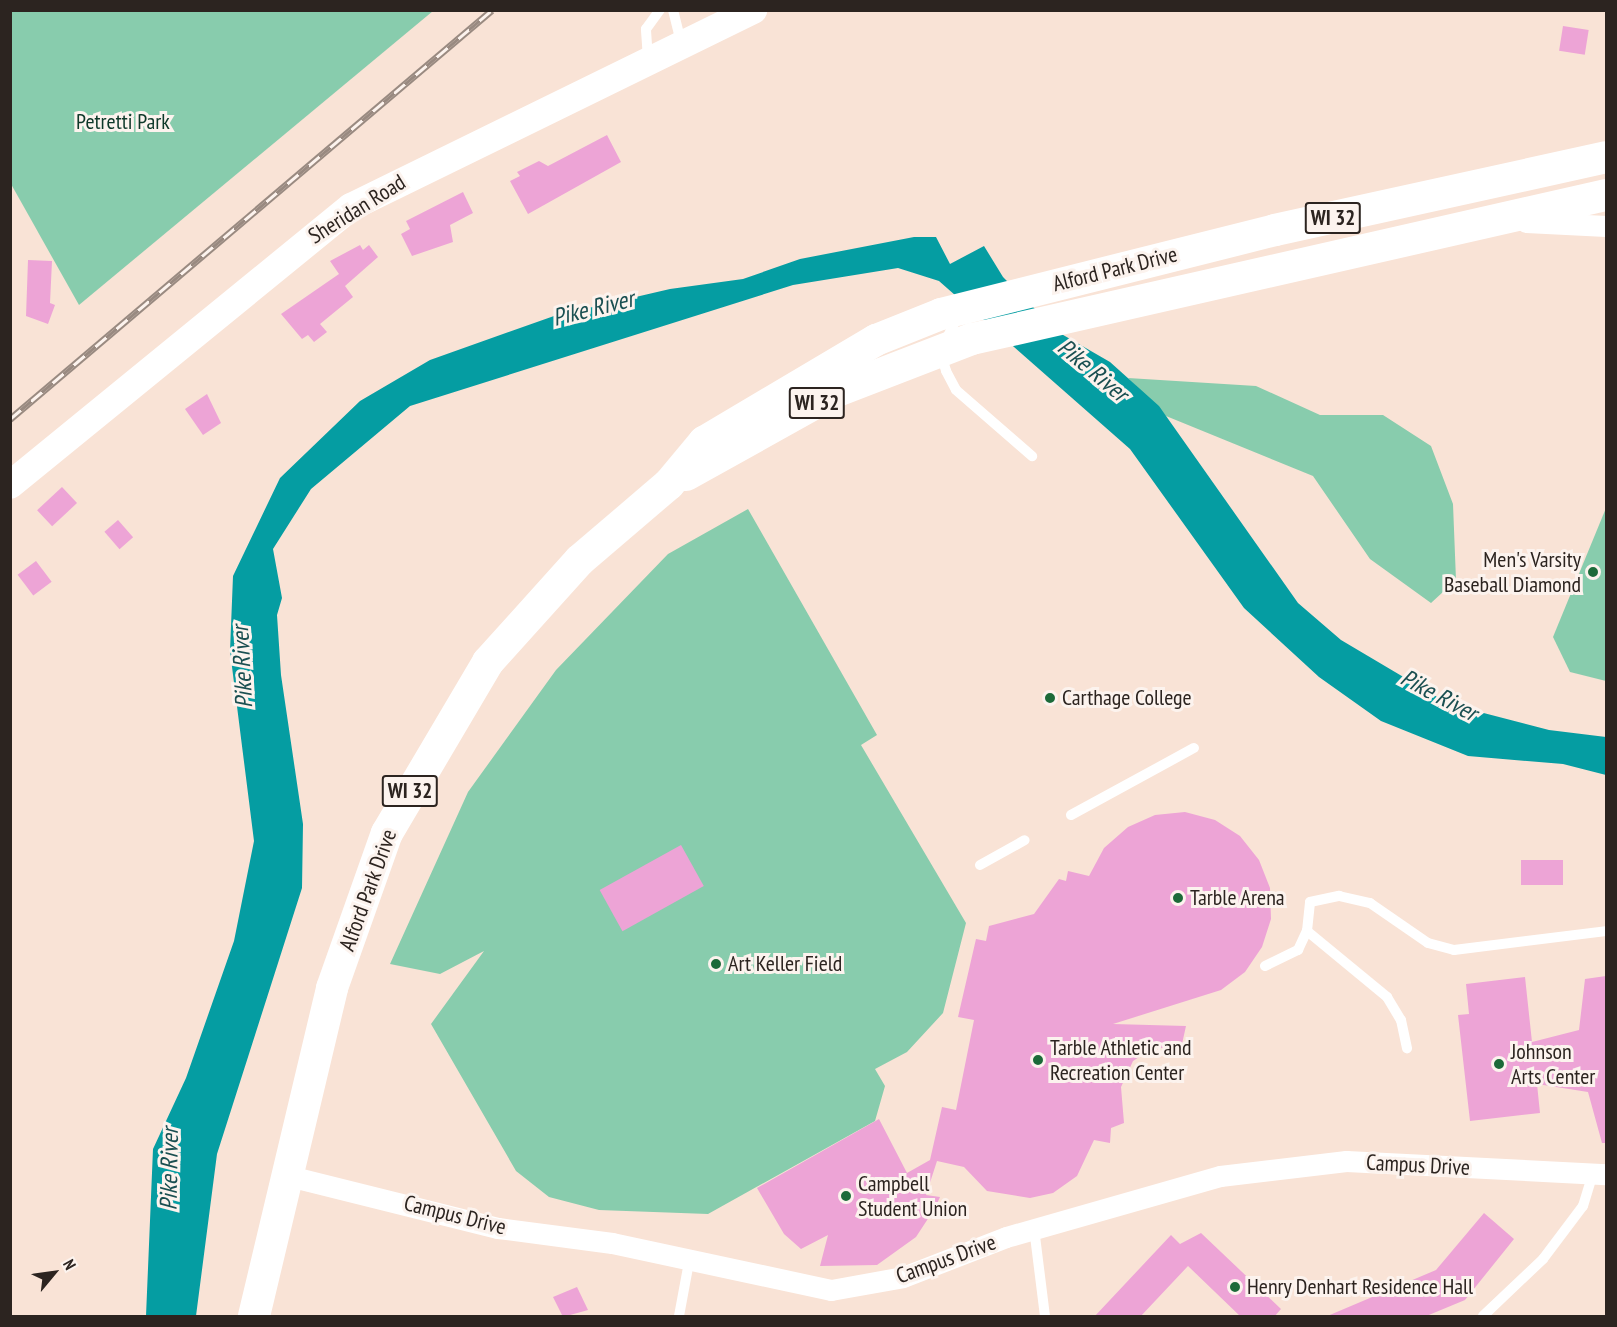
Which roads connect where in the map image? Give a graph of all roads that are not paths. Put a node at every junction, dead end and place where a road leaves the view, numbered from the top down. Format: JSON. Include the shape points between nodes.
{"nodes":[{"id":1,"x":660,"y":10,"type":"edge"},
{"id":2,"x":673,"y":10,"type":"edge"},
{"id":3,"x":753,"y":10,"type":"edge"},
{"id":4,"x":681,"y":44,"type":"junction"},
{"id":5,"x":648,"y":60,"type":"junction"},
{"id":6,"x":1606,"y":157,"type":"edge"},
{"id":7,"x":1606,"y":195,"type":"edge"},
{"id":8,"x":1487,"y":220,"type":"junction"},
{"id":9,"x":1606,"y":226,"type":"edge"},
{"id":10,"x":951,"y":311,"type":"junction"},
{"id":11,"x":940,"y":352,"type":"junction"},
{"id":12,"x":1032,"y":456,"type":"dead end"},
{"id":13,"x":669,"y":484,"type":"junction"},
{"id":14,"x":10,"y":485,"type":"edge"},
{"id":15,"x":1194,"y":748,"type":"dead end"},
{"id":16,"x":1071,"y":815,"type":"dead end"},
{"id":17,"x":1025,"y":840,"type":"dead end"},
{"id":18,"x":980,"y":865,"type":"dead end"},
{"id":19,"x":1307,"y":931,"type":"junction"},
{"id":20,"x":1606,"y":931,"type":"edge"},
{"id":21,"x":1265,"y":966,"type":"dead end"},
{"id":22,"x":1407,"y":1048,"type":"dead end"},
{"id":23,"x":1599,"y":1175,"type":"edge"},
{"id":24,"x":289,"y":1176,"type":"junction"},
{"id":25,"x":1034,"y":1228,"type":"junction"},
{"id":26,"x":689,"y":1262,"type":"junction"},
{"id":27,"x":254,"y":1317,"type":"edge"},
{"id":28,"x":679,"y":1317,"type":"edge"},
{"id":29,"x":1045,"y":1317,"type":"edge"},
{"id":30,"x":1483,"y":1317,"type":"edge"}],
"edges":[{"from":1,"to":5,"type":"lane","via":[[646,29]]},
{"from":2,"to":4,"type":"lane"},
{"from":3,"to":4,"type":"street","name":"Sheridan Road"},
{"from":4,"to":5,"type":"street","name":"Sheridan Road"},
{"from":5,"to":14,"type":"street","name":"Sheridan Road","via":[[351,207]]},
{"from":6,"to":10,"type":"main road","name":"Alford Park Drive","number":"WI 32","via":[[1060,281]]},
{"from":7,"to":8,"type":"main road","name":"Alford Park Drive","number":"WI 32"},
{"from":8,"to":9,"type":"street"},
{"from":8,"to":11,"type":"main road","name":"Alford Park Drive","number":"WI 32","via":[[1084,311],[972,339]]},
{"from":10,"to":11,"type":"lane"},
{"from":10,"to":13,"type":"main road","name":"Alford Park Drive","number":"WI 32","via":[[876,340],[765,403],[704,442]]},
{"from":11,"to":12,"type":"lane","via":[[956,390]]},
{"from":11,"to":13,"type":"main road","name":"Alford Park Drive","number":"WI 32","via":[[837,392]]},
{"from":13,"to":24,"type":"main road","name":"Alford Park Drive","number":"WI 32","via":[[580,560],[488,662],[426,760],[387,833],[332,988]]},
{"from":15,"to":16,"type":"lane"},
{"from":17,"to":18,"type":"lane"},
{"from":19,"to":20,"type":"lane","via":[[1310,902],[1340,896],[1370,903],[1428,943],[1454,950]]},
{"from":19,"to":21,"type":"lane","via":[[1298,950]]},
{"from":19,"to":22,"type":"lane","via":[[1387,997],[1401,1020]]},
{"from":23,"to":25,"type":"street","name":"Campus Drive","via":[[1346,1161],[1220,1176]]},
{"from":23,"to":30,"type":"lane","via":[[1583,1206],[1543,1259]]},
{"from":24,"to":26,"type":"street","name":"Campus Drive","via":[[498,1228],[612,1243]]},
{"from":24,"to":27,"type":"main road","name":"Alford Park Drive","number":"WI 32"},
{"from":25,"to":26,"type":"street","name":"Campus Drive","via":[[903,1277],[855,1288],[831,1290]]},
{"from":25,"to":29,"type":"lane"},
{"from":26,"to":28,"type":"lane"}]}
